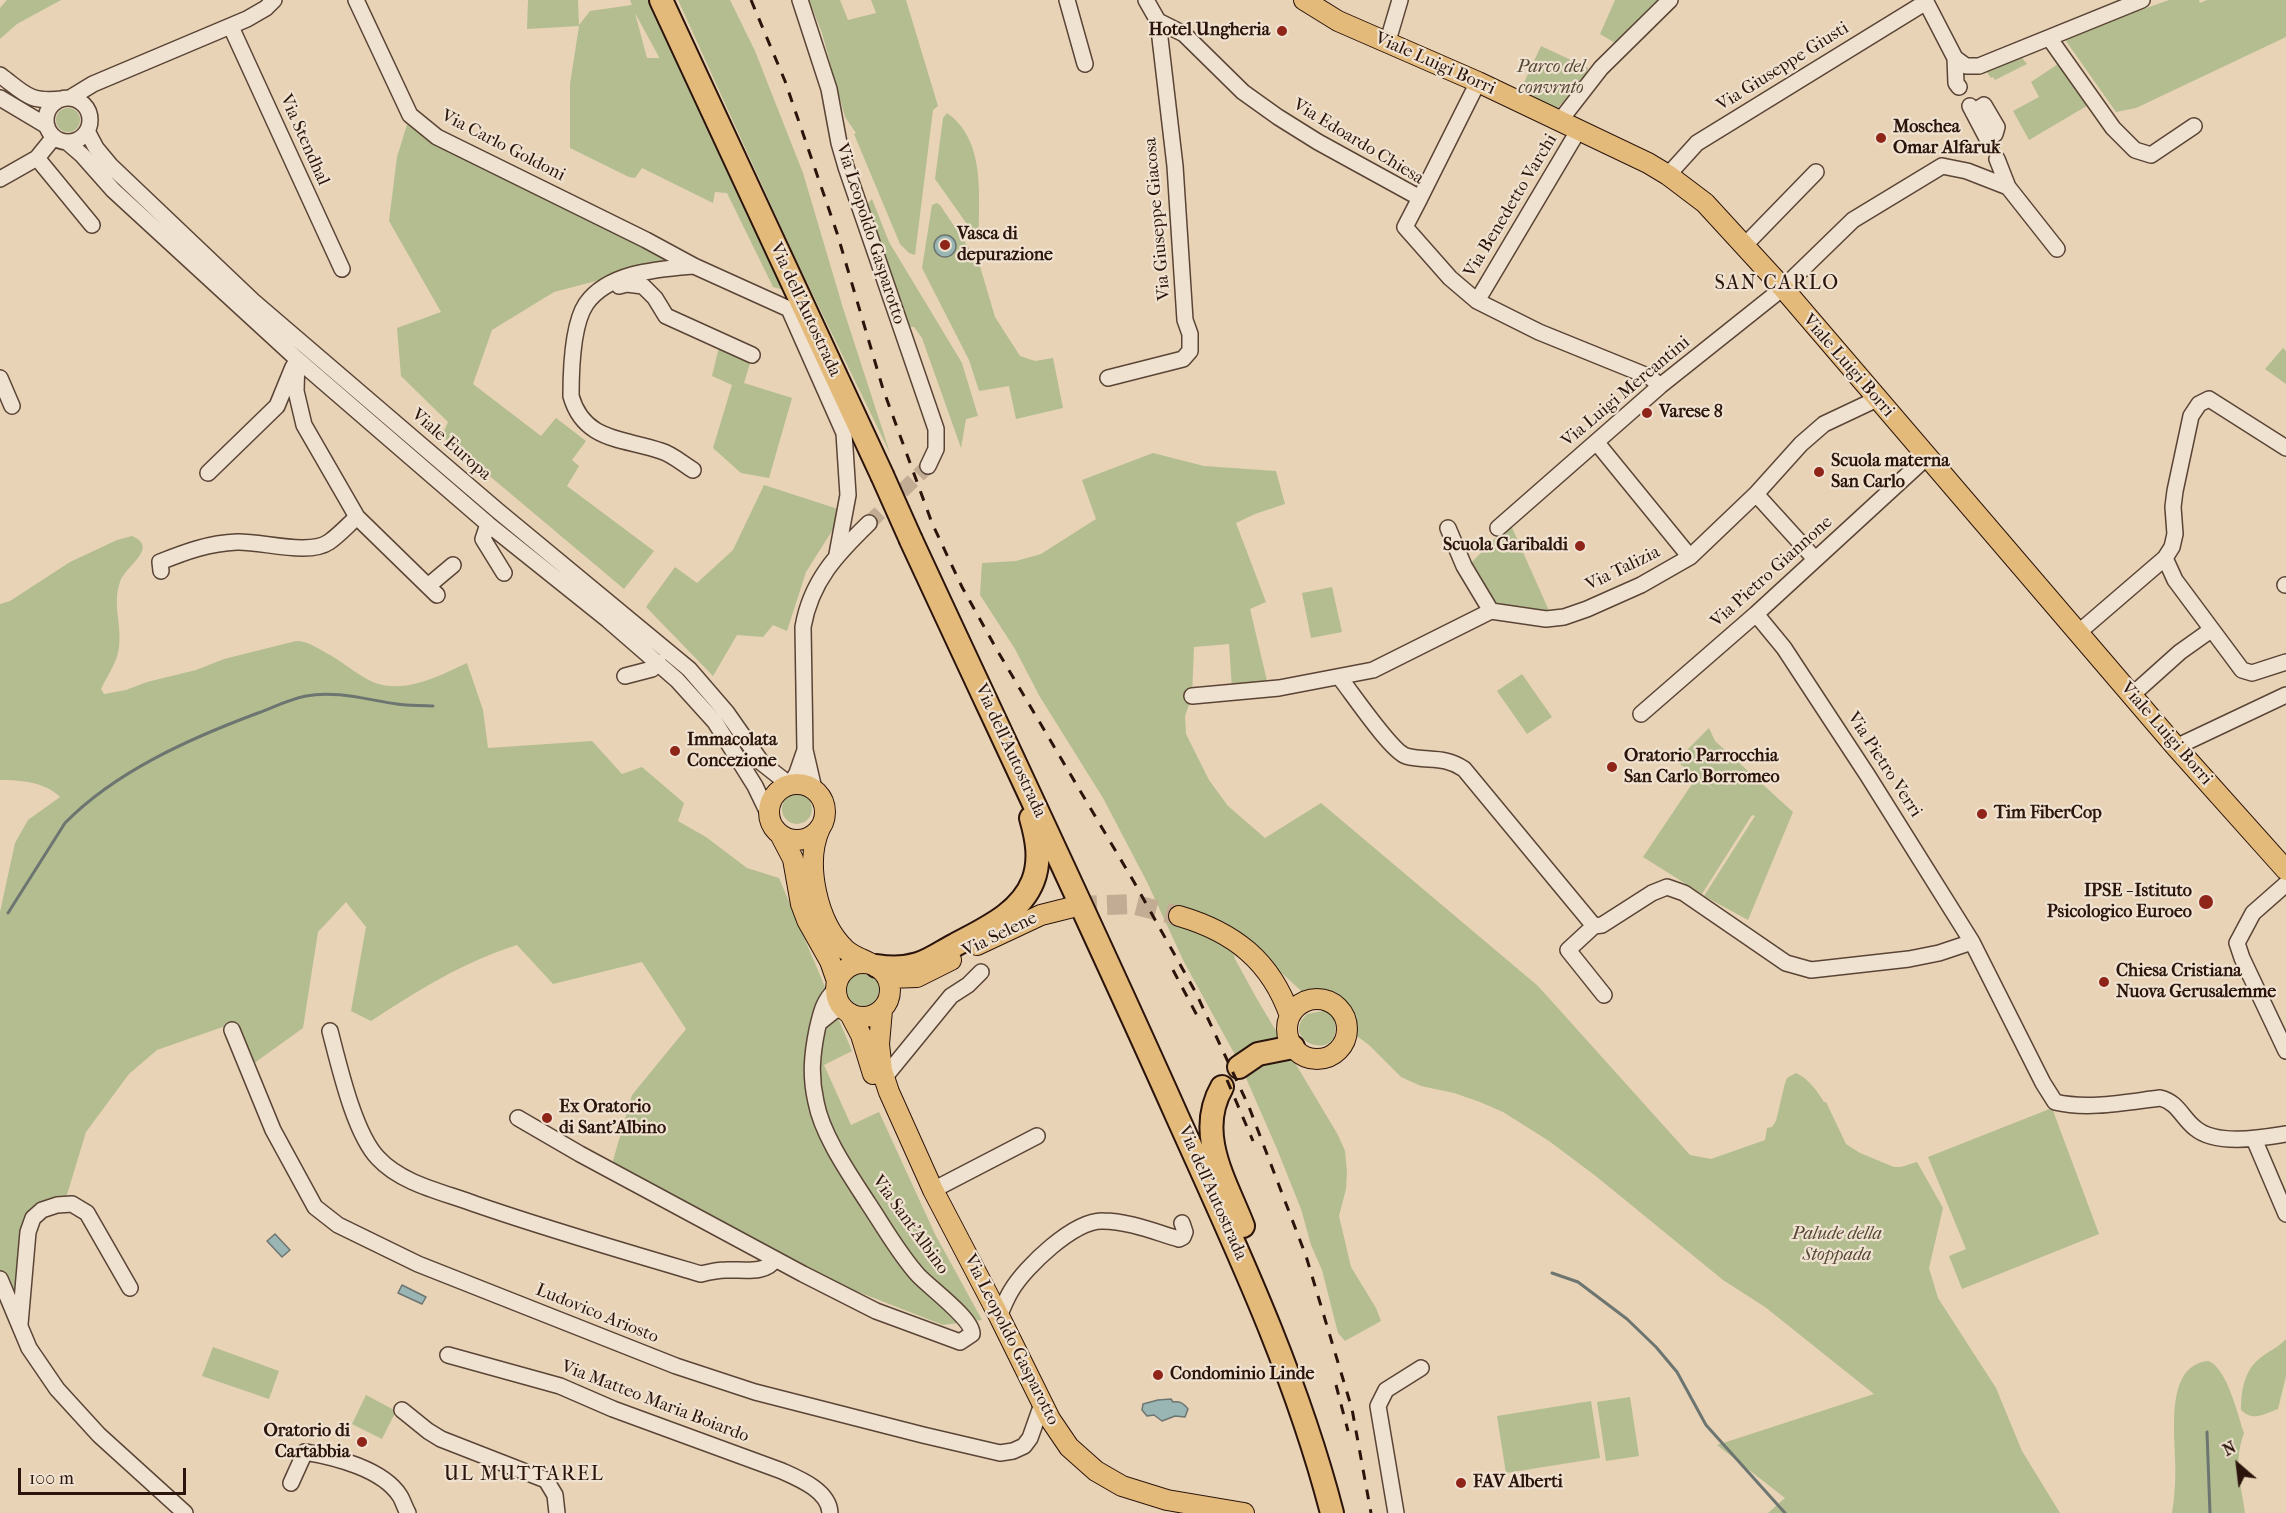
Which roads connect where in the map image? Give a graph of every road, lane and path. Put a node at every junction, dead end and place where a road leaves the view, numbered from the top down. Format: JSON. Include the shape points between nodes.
{"nodes":[{"id":1,"x":274,"y":0,"type":"edge"},
{"id":2,"x":356,"y":0,"type":"edge"},
{"id":3,"x":661,"y":0,"type":"edge"},
{"id":4,"x":800,"y":0,"type":"edge"},
{"id":5,"x":1067,"y":0,"type":"edge"},
{"id":6,"x":1146,"y":0,"type":"edge"},
{"id":7,"x":1400,"y":0,"type":"edge"},
{"id":8,"x":1670,"y":0,"type":"edge"},
{"id":9,"x":2142,"y":0,"type":"edge"},
{"id":10,"x":1926,"y":1,"type":"edge"},
{"id":11,"x":1310,"y":2,"type":"edge"},
{"id":12,"x":1158,"y":21,"type":"junction"},
{"id":13,"x":231,"y":27,"type":"junction"},
{"id":14,"x":2050,"y":39,"type":"junction"},
{"id":15,"x":1387,"y":44,"type":"junction"},
{"id":16,"x":1955,"y":58,"type":"junction"},
{"id":17,"x":1084,"y":64,"type":"dead end"},
{"id":18,"x":0,"y":75,"type":"edge"},
{"id":19,"x":107,"y":79,"type":"junction"},
{"id":20,"x":1478,"y":82,"type":"junction"},
{"id":21,"x":1959,"y":87,"type":"dead end"},
{"id":22,"x":0,"y":98,"type":"edge"},
{"id":23,"x":66,"y":99,"type":"junction"},
{"id":24,"x":87,"y":108,"type":"junction"},
{"id":25,"x":1972,"y":109,"type":"dead end"},
{"id":26,"x":1559,"y":122,"type":"junction"},
{"id":27,"x":2194,"y":126,"type":"dead end"},
{"id":28,"x":87,"y":131,"type":"junction"},
{"id":29,"x":1578,"y":131,"type":"junction"},
{"id":30,"x":56,"y":135,"type":"junction"},
{"id":31,"x":37,"y":158,"type":"junction"},
{"id":32,"x":1816,"y":172,"type":"dead end"},
{"id":33,"x":1668,"y":175,"type":"junction"},
{"id":34,"x":0,"y":178,"type":"edge"},
{"id":35,"x":2008,"y":187,"type":"junction"},
{"id":36,"x":1420,"y":198,"type":"junction"},
{"id":37,"x":92,"y":225,"type":"dead end"},
{"id":38,"x":1744,"y":246,"type":"junction"},
{"id":39,"x":2057,"y":249,"type":"dead end"},
{"id":40,"x":694,"y":266,"type":"junction"},
{"id":41,"x":342,"y":270,"type":"dead end"},
{"id":42,"x":1783,"y":288,"type":"junction"},
{"id":43,"x":594,"y":297,"type":"junction"},
{"id":44,"x":1477,"y":301,"type":"junction"},
{"id":45,"x":752,"y":355,"type":"dead end"},
{"id":46,"x":297,"y":358,"type":"junction"},
{"id":47,"x":0,"y":378,"type":"edge"},
{"id":48,"x":1108,"y":378,"type":"dead end"},
{"id":49,"x":1660,"y":386,"type":"junction"},
{"id":50,"x":1877,"y":399,"type":"junction"},
{"id":51,"x":12,"y":406,"type":"dead end"},
{"id":52,"x":1596,"y":443,"type":"junction"},
{"id":53,"x":2286,"y":448,"type":"edge"},
{"id":54,"x":1927,"y":457,"type":"junction"},
{"id":55,"x":928,"y":466,"type":"tunnel mouth"},
{"id":56,"x":693,"y":470,"type":"dead end"},
{"id":57,"x":208,"y":473,"type":"dead end"},
{"id":58,"x":1756,"y":494,"type":"junction"},
{"id":59,"x":357,"y":517,"type":"junction"},
{"id":60,"x":869,"y":523,"type":"tunnel mouth"},
{"id":61,"x":488,"y":524,"type":"junction"},
{"id":62,"x":1448,"y":528,"type":"dead end"},
{"id":63,"x":1498,"y":528,"type":"dead end"},
{"id":64,"x":837,"y":554,"type":"junction"},
{"id":65,"x":1690,"y":557,"type":"junction"},
{"id":66,"x":2165,"y":558,"type":"junction"},
{"id":67,"x":1815,"y":559,"type":"junction"},
{"id":68,"x":453,"y":565,"type":"dead end"},
{"id":69,"x":161,"y":571,"type":"dead end"},
{"id":70,"x":504,"y":573,"type":"dead end"},
{"id":71,"x":1491,"y":611,"type":"junction"},
{"id":72,"x":1756,"y":614,"type":"junction"},
{"id":73,"x":2211,"y":630,"type":"junction"},
{"id":74,"x":2079,"y":632,"type":"junction"},
{"id":75,"x":658,"y":662,"type":"junction"},
{"id":76,"x":2286,"y":662,"type":"edge"},
{"id":77,"x":625,"y":676,"type":"dead end"},
{"id":78,"x":1340,"y":678,"type":"junction"},
{"id":79,"x":2132,"y":694,"type":"junction"},
{"id":80,"x":2286,"y":695,"type":"edge"},
{"id":81,"x":1192,"y":696,"type":"dead end"},
{"id":82,"x":984,"y":697,"type":"junction"},
{"id":83,"x":1641,"y":714,"type":"dead end"},
{"id":84,"x":2176,"y":747,"type":"junction"},
{"id":85,"x":805,"y":750,"type":"junction"},
{"id":86,"x":790,"y":785,"type":"junction"},
{"id":87,"x":814,"y":789,"type":"junction"},
{"id":88,"x":769,"y":815,"type":"junction"},
{"id":89,"x":820,"y":828,"type":"junction"},
{"id":90,"x":781,"y":836,"type":"junction"},
{"id":91,"x":2286,"y":870,"type":"edge"},
{"id":92,"x":2286,"y":884,"type":"edge"},
{"id":93,"x":1077,"y":906,"type":"tunnel mouth"},
{"id":94,"x":1179,"y":916,"type":"tunnel mouth"},
{"id":95,"x":1594,"y":926,"type":"junction"},
{"id":96,"x":1972,"y":942,"type":"junction"},
{"id":97,"x":878,"y":969,"type":"junction"},
{"id":98,"x":981,"y":972,"type":"dead end"},
{"id":99,"x":927,"y":973,"type":"junction"},
{"id":100,"x":1271,"y":975,"type":"junction"},
{"id":101,"x":837,"y":985,"type":"junction"},
{"id":102,"x":1604,"y":995,"type":"dead end"},
{"id":103,"x":1316,"y":998,"type":"junction"},
{"id":104,"x":885,"y":1006,"type":"junction"},
{"id":105,"x":847,"y":1011,"type":"junction"},
{"id":106,"x":1290,"y":1016,"type":"junction"},
{"id":107,"x":819,"y":1023,"type":"junction"},
{"id":108,"x":232,"y":1030,"type":"dead end"},
{"id":109,"x":330,"y":1031,"type":"dead end"},
{"id":110,"x":1293,"y":1047,"type":"junction"},
{"id":111,"x":2286,"y":1051,"type":"edge"},
{"id":112,"x":1239,"y":1067,"type":"dead end"},
{"id":113,"x":882,"y":1069,"type":"junction"},
{"id":114,"x":1221,"y":1088,"type":"dead end"},
{"id":115,"x":518,"y":1118,"type":"dead end"},
{"id":116,"x":2286,"y":1134,"type":"edge"},
{"id":117,"x":1037,"y":1136,"type":"dead end"},
{"id":118,"x":2254,"y":1139,"type":"junction"},
{"id":119,"x":933,"y":1190,"type":"junction"},
{"id":120,"x":2286,"y":1214,"type":"edge"},
{"id":121,"x":1182,"y":1223,"type":"dead end"},
{"id":122,"x":775,"y":1259,"type":"junction"},
{"id":123,"x":0,"y":1279,"type":"edge"},
{"id":124,"x":130,"y":1288,"type":"dead end"},
{"id":125,"x":999,"y":1316,"type":"junction"},
{"id":126,"x":1266,"y":1317,"type":"junction"},
{"id":127,"x":20,"y":1327,"type":"junction"},
{"id":128,"x":448,"y":1355,"type":"dead end"},
{"id":129,"x":1421,"y":1368,"type":"dead end"},
{"id":130,"x":1042,"y":1404,"type":"junction"},
{"id":131,"x":402,"y":1410,"type":"dead end"},
{"id":132,"x":291,"y":1483,"type":"dead end"},
{"id":133,"x":1166,"y":1507,"type":"edge"},
{"id":134,"x":185,"y":1513,"type":"edge"},
{"id":135,"x":408,"y":1513,"type":"edge"},
{"id":136,"x":557,"y":1513,"type":"edge"},
{"id":137,"x":830,"y":1513,"type":"edge"},
{"id":138,"x":1244,"y":1513,"type":"edge"},
{"id":139,"x":1332,"y":1513,"type":"edge"},
{"id":140,"x":1396,"y":1513,"type":"edge"}],
"edges":[{"from":1,"to":13,"type":"street","via":[[256,15]]},
{"from":2,"to":40,"type":"street","name":"Via Carlo Goldoni","via":[[410,115],[437,137]]},
{"from":3,"to":82,"type":"highway","name":"Via dell'Autostrada","bridge":true},
{"from":4,"to":55,"type":"street","name":"Via Leopoldo Gasparotto","via":[[829,89],[846,167],[936,429],[936,449]]},
{"from":5,"to":17,"type":"street"},
{"from":6,"to":12,"type":"street","name":"Via Giuseppe Giacosa"},
{"from":7,"to":15,"type":"street"},
{"from":8,"to":26,"type":"street","via":[[1601,68]]},
{"from":9,"to":14,"type":"street"},
{"from":10,"to":16,"type":"street"},
{"from":10,"to":33,"type":"street","name":"Via Giuseppe Giusti","via":[[1691,148]]},
{"from":11,"to":15,"type":"main road","name":"Viale Luigi Borri","via":[[1338,21]]},
{"from":12,"to":36,"type":"street","name":"Via Edoardo Chiesa","via":[[1184,34],[1243,92],[1278,117]]},
{"from":12,"to":48,"type":"street","name":"Via Giuseppe Giacosa","via":[[1190,351],[1183,358]]},
{"from":13,"to":19,"type":"street"},
{"from":13,"to":41,"type":"street","name":"Via Stendhal"},
{"from":14,"to":16,"type":"street","via":[[1979,66],[1966,66]]},
{"from":14,"to":27,"type":"street","via":[[2113,128],[2135,150],[2151,155]]},
{"from":15,"to":20,"type":"main road","name":"Viale Luigi Borri"},
{"from":16,"to":21,"type":"street"},
{"from":18,"to":23,"type":"street","via":[[20,93]]},
{"from":19,"to":23,"type":"street"},
{"from":19,"to":24,"type":"street"},
{"from":20,"to":26,"type":"main road","name":"Viale Luigi Borri"},
{"from":20,"to":36,"type":"street"},
{"from":22,"to":30,"type":"street","name":"Viale Europa"},
{"from":23,"to":24,"type":"street","via":[[76,100]]},
{"from":23,"to":30,"type":"street","via":[[47,112]]},
{"from":24,"to":28,"type":"street","name":"Viale Europa"},
{"from":25,"to":35,"type":"street"},
{"from":26,"to":29,"type":"main road","name":"Viale Luigi Borri"},
{"from":28,"to":30,"type":"street","via":[[79,140]]},
{"from":28,"to":86,"type":"street","name":"Viale Europa","via":[[102,157],[269,315],[689,669],[727,713],[762,763]]},
{"from":29,"to":33,"type":"main road","name":"Viale Luigi Borri"},
{"from":29,"to":44,"type":"street","name":"Via Benedetto Varchi"},
{"from":30,"to":31,"type":"street"},
{"from":30,"to":46,"type":"street","name":"Viale Europa"},
{"from":31,"to":34,"type":"street"},
{"from":31,"to":37,"type":"street"},
{"from":32,"to":38,"type":"street"},
{"from":33,"to":38,"type":"main road","name":"Viale Luigi Borri","via":[[1705,202]]},
{"from":35,"to":39,"type":"street"},
{"from":35,"to":42,"type":"street","name":"Via Luigi Mercantini","via":[[1942,166],[1852,220]]},
{"from":36,"to":44,"type":"street","name":"Via Edoardo Chiesa","via":[[1405,227],[1450,278]]},
{"from":38,"to":42,"type":"main road","name":"Viale Luigi Borri"},
{"from":40,"to":43,"type":"street","name":"Via Carlo Goldoni","via":[[636,274],[606,285]]},
{"from":40,"to":64,"type":"street","name":"Via Carlo Goldoni","via":[[789,309],[844,433],[848,495]]},
{"from":42,"to":49,"type":"street","name":"Via Luigi Mercantini"},
{"from":42,"to":50,"type":"main road","name":"Viale Luigi Borri"},
{"from":43,"to":45,"type":"street","via":[[627,284],[643,286],[666,316]]},
{"from":43,"to":56,"type":"street","name":"Via Carlo Goldoni","via":[[586,304],[576,334],[571,372],[573,406],[602,434],[663,451]]},
{"from":44,"to":49,"type":"street","name":"Via Edoardo Chiesa","via":[[1539,332],[1650,377]]},
{"from":46,"to":57,"type":"street","via":[[278,406]]},
{"from":46,"to":59,"type":"street","via":[[296,391],[304,425]]},
{"from":46,"to":61,"type":"street","name":"Viale Europa"},
{"from":47,"to":51,"type":"street"},
{"from":49,"to":52,"type":"street","name":"Via Luigi Mercantini"},
{"from":50,"to":54,"type":"main road","name":"Viale Luigi Borri"},
{"from":50,"to":58,"type":"street","name":"Via Talizia","via":[[1824,424]]},
{"from":52,"to":63,"type":"street","name":"Via Luigi Mercantini"},
{"from":52,"to":65,"type":"street"},
{"from":53,"to":66,"type":"street","via":[[2209,399],[2199,404],[2191,416],[2173,507],[2175,534]]},
{"from":54,"to":67,"type":"street","name":"Via Pietro Giannone"},
{"from":54,"to":74,"type":"main road","name":"Viale Luigi Borri"},
{"from":58,"to":65,"type":"street","name":"Via Talizia"},
{"from":58,"to":67,"type":"street"},
{"from":59,"to":68,"type":"street","via":[[432,590]]},
{"from":59,"to":69,"type":"street","via":[[328,543],[285,547],[238,542],[200,547],[160,562]]},
{"from":60,"to":64,"type":"street"},
{"from":61,"to":70,"type":"street","via":[[483,539]]},
{"from":61,"to":75,"type":"street","name":"Viale Europa"},
{"from":62,"to":71,"type":"street","via":[[1464,566]]},
{"from":64,"to":85,"type":"street","via":[[813,593],[803,627]]},
{"from":65,"to":71,"type":"street","name":"Via Talizia","via":[[1641,585],[1564,617],[1546,619]]},
{"from":66,"to":73,"type":"street","via":[[2175,580]]},
{"from":66,"to":74,"type":"street"},
{"from":67,"to":72,"type":"street","name":"Via Pietro Giannone"},
{"from":71,"to":78,"type":"street","via":[[1373,670]]},
{"from":72,"to":83,"type":"street","name":"Via Pietro Giannone"},
{"from":72,"to":96,"type":"street","name":"Via Pietro Verri","via":[[1791,658]]},
{"from":73,"to":76,"type":"street","via":[[2247,673]]},
{"from":73,"to":79,"type":"street"},
{"from":74,"to":79,"type":"main road","name":"Viale Luigi Borri"},
{"from":75,"to":77,"type":"street","via":[[652,669]]},
{"from":75,"to":88,"type":"street","name":"Viale Europa","via":[[715,723],[756,786]]},
{"from":78,"to":81,"type":"street"},
{"from":78,"to":95,"type":"street","via":[[1401,754],[1453,762],[1464,769]]},
{"from":79,"to":84,"type":"main road","name":"Viale Luigi Borri"},
{"from":80,"to":84,"type":"street"},
{"from":82,"to":97,"type":"highway","via":[[991,729],[1036,836],[1037,863],[1032,882],[1020,903],[1001,919],[930,959]]},
{"from":82,"to":126,"type":"highway","name":"Via dell'Autostrada","via":[[1097,936]]},
{"from":84,"to":91,"type":"main road","name":"Viale Luigi Borri"},
{"from":85,"to":86,"type":"street"},
{"from":85,"to":87,"type":"street"},
{"from":86,"to":87,"type":"main road"},
{"from":86,"to":88,"type":"main road","via":[[776,793]]},
{"from":87,"to":89,"type":"main road","via":[[824,803]]},
{"from":88,"to":90,"type":"main road","name":"Via Leopoldo Gasparotto"},
{"from":89,"to":90,"type":"main road","via":[[807,839]]},
{"from":89,"to":97,"type":"main road","via":[[812,861],[825,916],[846,950]]},
{"from":90,"to":101,"type":"main road","name":"Via Leopoldo Gasparotto","via":[[793,860],[807,920],[830,961]]},
{"from":92,"to":111,"type":"street","via":[[2253,913],[2237,943]]},
{"from":93,"to":99,"type":"main road","name":"Via Selene","via":[[1025,921]]},
{"from":94,"to":100,"type":"main road","via":[[1236,941]]},
{"from":95,"to":96,"type":"street","via":[[1667,887],[1684,893],[1786,963],[1811,970],[1909,959]]},
{"from":95,"to":102,"type":"street","via":[[1568,950]]},
{"from":96,"to":118,"type":"street","name":"Via Pietro Verri","via":[[2055,1102],[2067,1105],[2160,1098],[2171,1101],[2195,1129],[2212,1137]]},
{"from":97,"to":99,"type":"main road","name":"Via Selene","via":[[910,978]]},
{"from":97,"to":101,"type":"main road","via":[[854,964],[841,974]]},
{"from":97,"to":104,"type":"main road","name":"Via Leopoldo Gasparotto","via":[[891,986]]},
{"from":98,"to":113,"type":"street","via":[[951,996],[901,1059]]},
{"from":99,"to":104,"type":"main road","name":"Via Selene","via":[[911,990]]},
{"from":100,"to":103,"type":"main road"},
{"from":100,"to":106,"type":"main road"},
{"from":101,"to":105,"type":"main road","name":"Via Leopoldo Gasparotto","via":[[839,1003]]},
{"from":101,"to":107,"type":"street","name":"Via Sant'Albino","via":[[826,1000]]},
{"from":103,"to":106,"type":"main road","via":[[1299,1005]]},
{"from":103,"to":110,"type":"main road","via":[[1341,1010],[1347,1027],[1343,1045],[1329,1057],[1319,1059],[1304,1056]]},
{"from":104,"to":105,"type":"main road","via":[[867,1017]]},
{"from":104,"to":113,"type":"main road","name":"Via Leopoldo Gasparotto","via":[[879,1035]]},
{"from":105,"to":107,"type":"street","via":[[834,1011]]},
{"from":105,"to":119,"type":"main road","name":"Via Leopoldo Gasparotto","via":[[861,1035],[898,1134]]},
{"from":106,"to":110,"type":"main road","via":[[1287,1029]]},
{"from":107,"to":122,"type":"street","name":"Via Sant'Albino","via":[[811,1073],[816,1105],[842,1162],[917,1274],[964,1317],[972,1334],[960,1342],[876,1311]]},
{"from":108,"to":130,"type":"street","name":"Ludovico Ariosto","via":[[273,1130],[315,1207],[338,1225],[418,1264],[676,1366],[755,1392],[1000,1453],[1024,1446]]},
{"from":109,"to":122,"type":"street","via":[[361,1133],[390,1169],[420,1185],[529,1223],[701,1274],[768,1268]]},
{"from":110,"to":112,"type":"highway","via":[[1258,1054]]},
{"from":113,"to":119,"type":"main road","name":"Via Leopoldo Gasparotto"},
{"from":114,"to":126,"type":"highway","via":[[1212,1112],[1213,1146],[1249,1242]]},
{"from":115,"to":122,"type":"street","name":"Via Sant'Albino"},
{"from":116,"to":118,"type":"street"},
{"from":117,"to":119,"type":"street"},
{"from":118,"to":120,"type":"street"},
{"from":119,"to":125,"type":"main road","name":"Via Leopoldo Gasparotto"},
{"from":121,"to":125,"type":"street","via":[[1185,1232],[1179,1239],[1120,1223],[1087,1223],[1066,1234],[1041,1256],[1011,1290]]},
{"from":123,"to":127,"type":"street"},
{"from":124,"to":127,"type":"street","via":[[87,1213],[72,1204],[42,1210],[33,1218],[28,1232]]},
{"from":125,"to":130,"type":"main road","name":"Via Leopoldo Gasparotto"},
{"from":126,"to":139,"type":"highway","name":"Via dell'Autostrada","via":[[1297,1393]]},
{"from":127,"to":134,"type":"street","via":[[29,1348],[57,1389],[99,1435]]},
{"from":128,"to":137,"type":"street","name":"Via Matteo Maria Boiardo","via":[[560,1386],[782,1471],[826,1499]]},
{"from":129,"to":140,"type":"street","via":[[1386,1390],[1378,1406]]},
{"from":130,"to":133,"type":"main road","name":"Via Leopoldo Gasparotto","via":[[1069,1447],[1096,1471]]},
{"from":131,"to":136,"type":"street","via":[[441,1438],[546,1480],[555,1495]]},
{"from":132,"to":135,"type":"street","via":[[305,1452],[335,1457],[386,1481]]},
{"from":133,"to":138,"type":"main road","name":"Via Leopoldo Gasparotto"}]}
